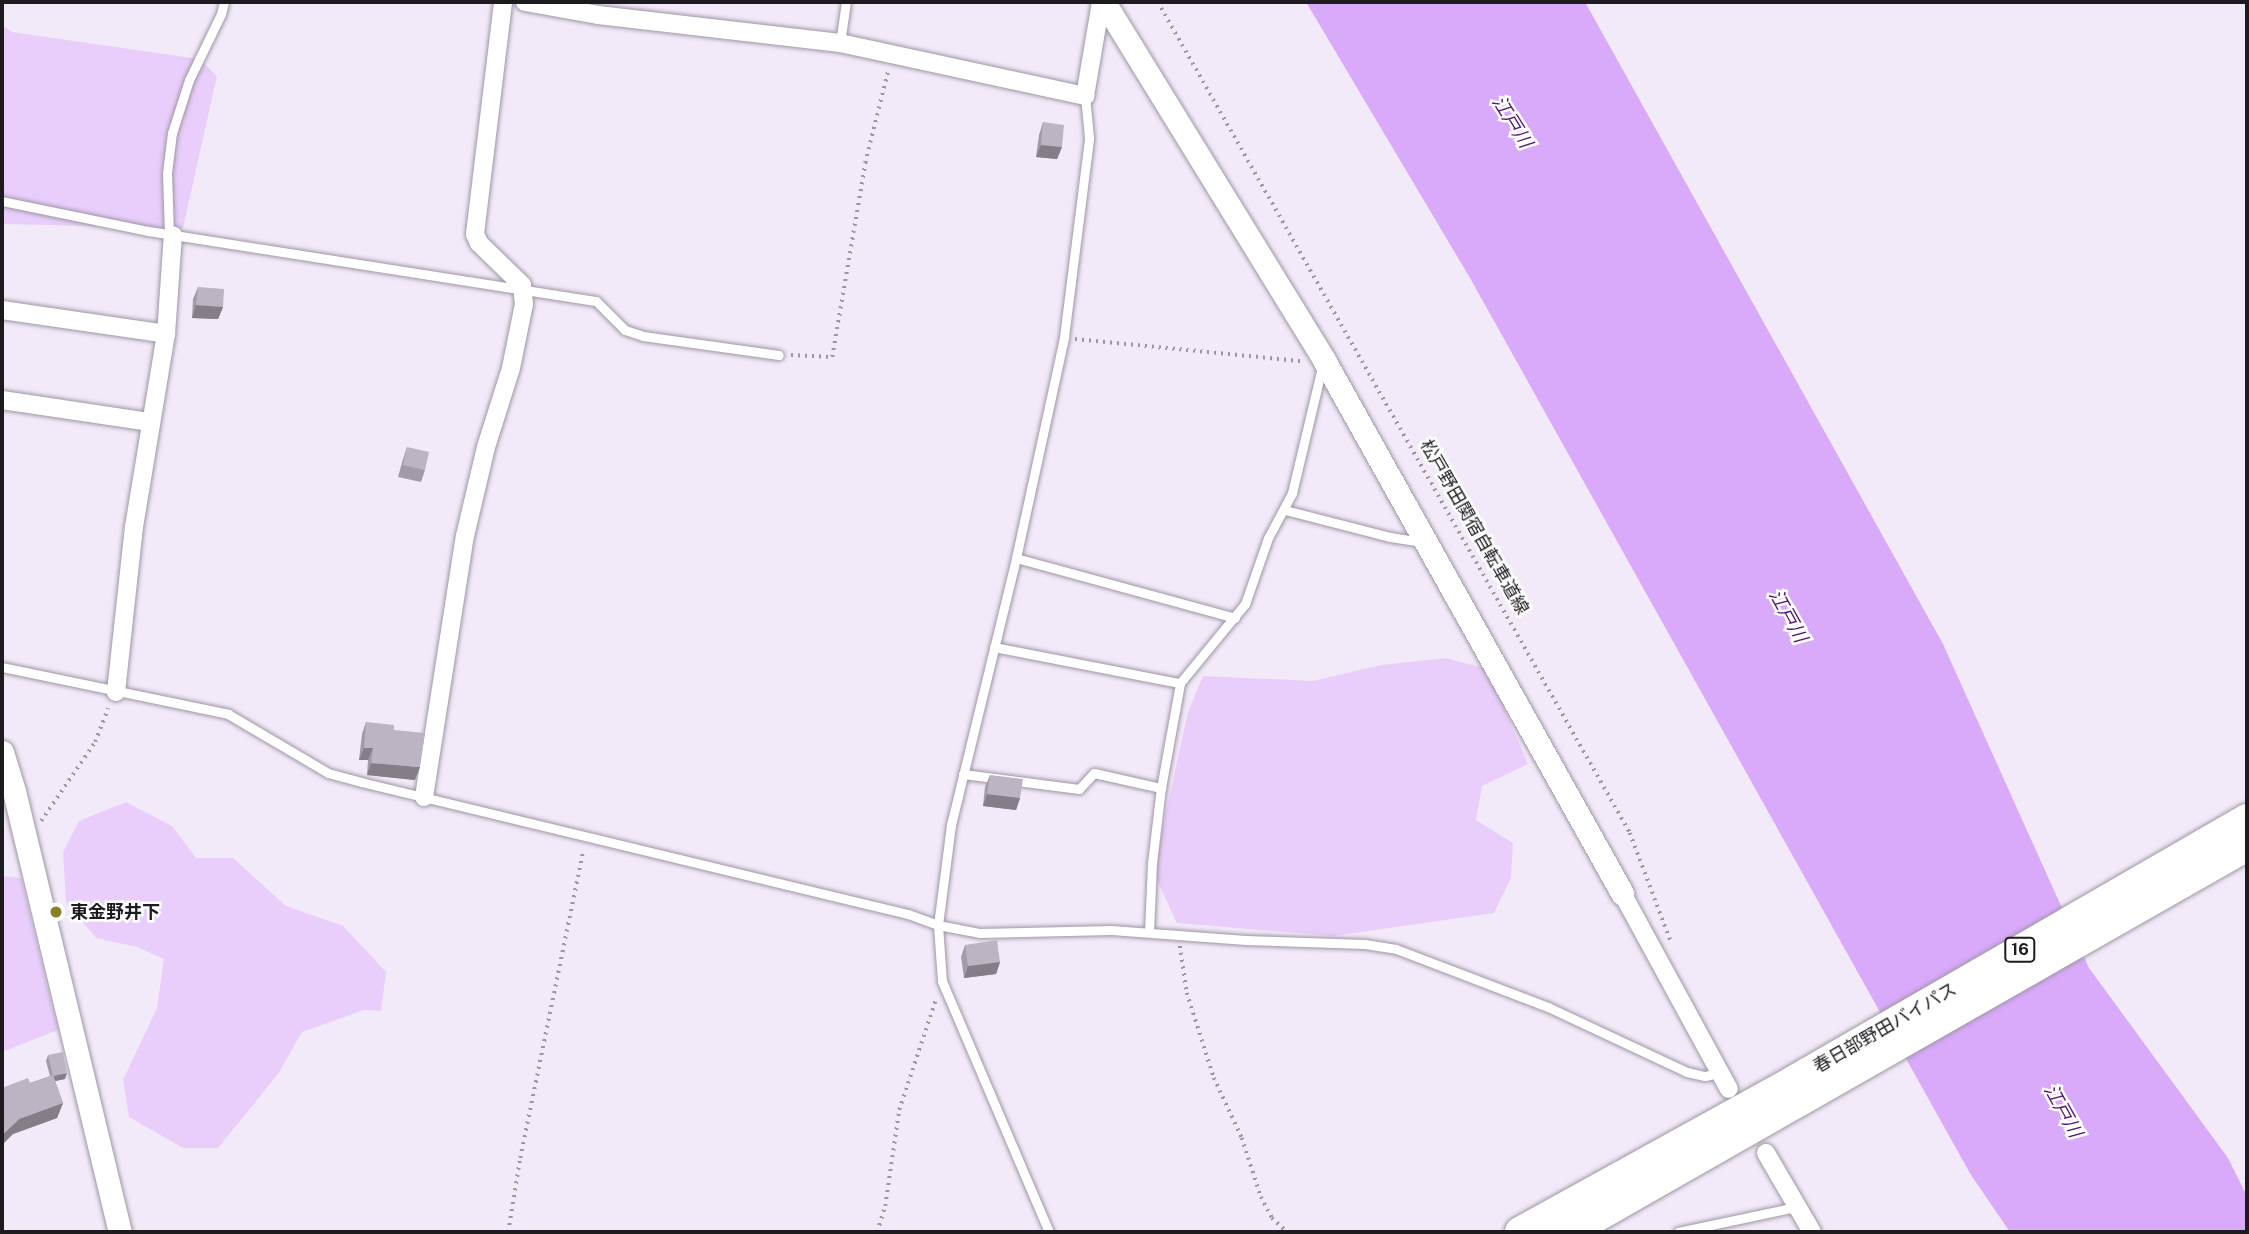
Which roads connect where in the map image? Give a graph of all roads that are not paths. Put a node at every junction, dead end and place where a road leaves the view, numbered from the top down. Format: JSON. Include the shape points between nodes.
{"nodes":[{"id":1,"x":224,"y":2,"type":"edge"},
{"id":2,"x":503,"y":2,"type":"edge"},
{"id":3,"x":526,"y":2,"type":"edge"},
{"id":4,"x":846,"y":2,"type":"edge"},
{"id":5,"x":1103,"y":2,"type":"edge"},
{"id":6,"x":841,"y":43,"type":"junction"},
{"id":7,"x":1086,"y":96,"type":"junction"},
{"id":8,"x":2,"y":201,"type":"edge"},
{"id":9,"x":171,"y":234,"type":"junction"},
{"id":10,"x":523,"y":291,"type":"junction"},
{"id":11,"x":2,"y":310,"type":"edge"},
{"id":12,"x":166,"y":334,"type":"junction"},
{"id":13,"x":779,"y":355,"type":"road end"},
{"id":14,"x":1324,"y":362,"type":"junction"},
{"id":15,"x":2,"y":400,"type":"edge"},
{"id":16,"x":150,"y":422,"type":"junction"},
{"id":17,"x":1285,"y":510,"type":"junction"},
{"id":18,"x":1425,"y":542,"type":"junction"},
{"id":19,"x":1016,"y":558,"type":"junction"},
{"id":20,"x":1235,"y":618,"type":"junction"},
{"id":21,"x":994,"y":647,"type":"junction"},
{"id":22,"x":2,"y":667,"type":"edge"},
{"id":23,"x":1180,"y":683,"type":"junction"},
{"id":24,"x":114,"y":692,"type":"junction"},
{"id":25,"x":2,"y":752,"type":"edge"},
{"id":26,"x":963,"y":774,"type":"junction"},
{"id":27,"x":1161,"y":788,"type":"junction"},
{"id":28,"x":425,"y":797,"type":"junction"},
{"id":29,"x":2247,"y":819,"type":"edge"},
{"id":30,"x":2247,"y":846,"type":"edge"},
{"id":31,"x":1622,"y":893,"type":"joint"},
{"id":32,"x":938,"y":925,"type":"junction"},
{"id":33,"x":1149,"y":932,"type":"junction"},
{"id":34,"x":1718,"y":1073,"type":"junction"},
{"id":35,"x":1729,"y":1089,"type":"dead end"},
{"id":36,"x":1799,"y":1091,"type":"junction"},
{"id":37,"x":1766,"y":1153,"type":"dead end"},
{"id":38,"x":1796,"y":1207,"type":"junction"},
{"id":39,"x":120,"y":1232,"type":"edge"},
{"id":40,"x":1049,"y":1232,"type":"edge"},
{"id":41,"x":1520,"y":1232,"type":"edge"},
{"id":42,"x":1570,"y":1232,"type":"edge"},
{"id":43,"x":1678,"y":1232,"type":"edge"},
{"id":44,"x":1812,"y":1232,"type":"edge"}],
"edges":[{"from":1,"to":9,"type":"lane","via":[[189,80],[173,133],[167,173]]},
{"from":2,"to":10,"type":"street","via":[[475,234]]},
{"from":3,"to":6,"type":"street","via":[[598,15]]},
{"from":4,"to":6,"type":"lane"},
{"from":5,"to":7,"type":"street"},
{"from":5,"to":14,"type":"street"},
{"from":6,"to":7,"type":"street"},
{"from":7,"to":19,"type":"lane","via":[[1089,138],[1064,337]]},
{"from":8,"to":9,"type":"lane"},
{"from":9,"to":10,"type":"lane"},
{"from":9,"to":12,"type":"street"},
{"from":10,"to":13,"type":"lane","via":[[596,301],[625,330],[643,336]]},
{"from":10,"to":28,"type":"street","via":[[514,358],[465,536]]},
{"from":11,"to":12,"type":"street"},
{"from":12,"to":16,"type":"street"},
{"from":14,"to":17,"type":"lane"},
{"from":14,"to":18,"type":"street"},
{"from":15,"to":16,"type":"street"},
{"from":16,"to":24,"type":"street"},
{"from":17,"to":18,"type":"lane"},
{"from":17,"to":20,"type":"lane","via":[[1268,538],[1245,604]]},
{"from":18,"to":31,"type":"street"},
{"from":19,"to":20,"type":"lane"},
{"from":19,"to":21,"type":"lane"},
{"from":20,"to":23,"type":"lane"},
{"from":21,"to":23,"type":"lane"},
{"from":21,"to":26,"type":"lane"},
{"from":22,"to":24,"type":"lane"},
{"from":23,"to":27,"type":"lane"},
{"from":24,"to":28,"type":"lane","via":[[228,714],[328,772]]},
{"from":25,"to":39,"type":"street"},
{"from":26,"to":27,"type":"lane","via":[[1079,789],[1094,773]]},
{"from":26,"to":32,"type":"lane","via":[[951,825]]},
{"from":27,"to":33,"type":"lane"},
{"from":28,"to":32,"type":"lane"},
{"from":29,"to":36,"type":"highway","name":"春日部野田バイパス","number":"16"},
{"from":30,"to":36,"type":"highway","name":"春日部野田バイパス","number":"16"},
{"from":31,"to":34,"type":"street"},
{"from":32,"to":33,"type":"lane","via":[[980,933]]},
{"from":32,"to":40,"type":"lane","via":[[942,981]]},
{"from":33,"to":34,"type":"lane","via":[[1396,949],[1548,1007],[1687,1072]]},
{"from":34,"to":35,"type":"street"},
{"from":36,"to":41,"type":"highway","name":"春日部野田バイパス","number":"16"},
{"from":36,"to":42,"type":"highway","name":"春日部野田バイパス","number":"16"},
{"from":37,"to":38,"type":"street"},
{"from":38,"to":43,"type":"lane"},
{"from":38,"to":44,"type":"street"}]}
